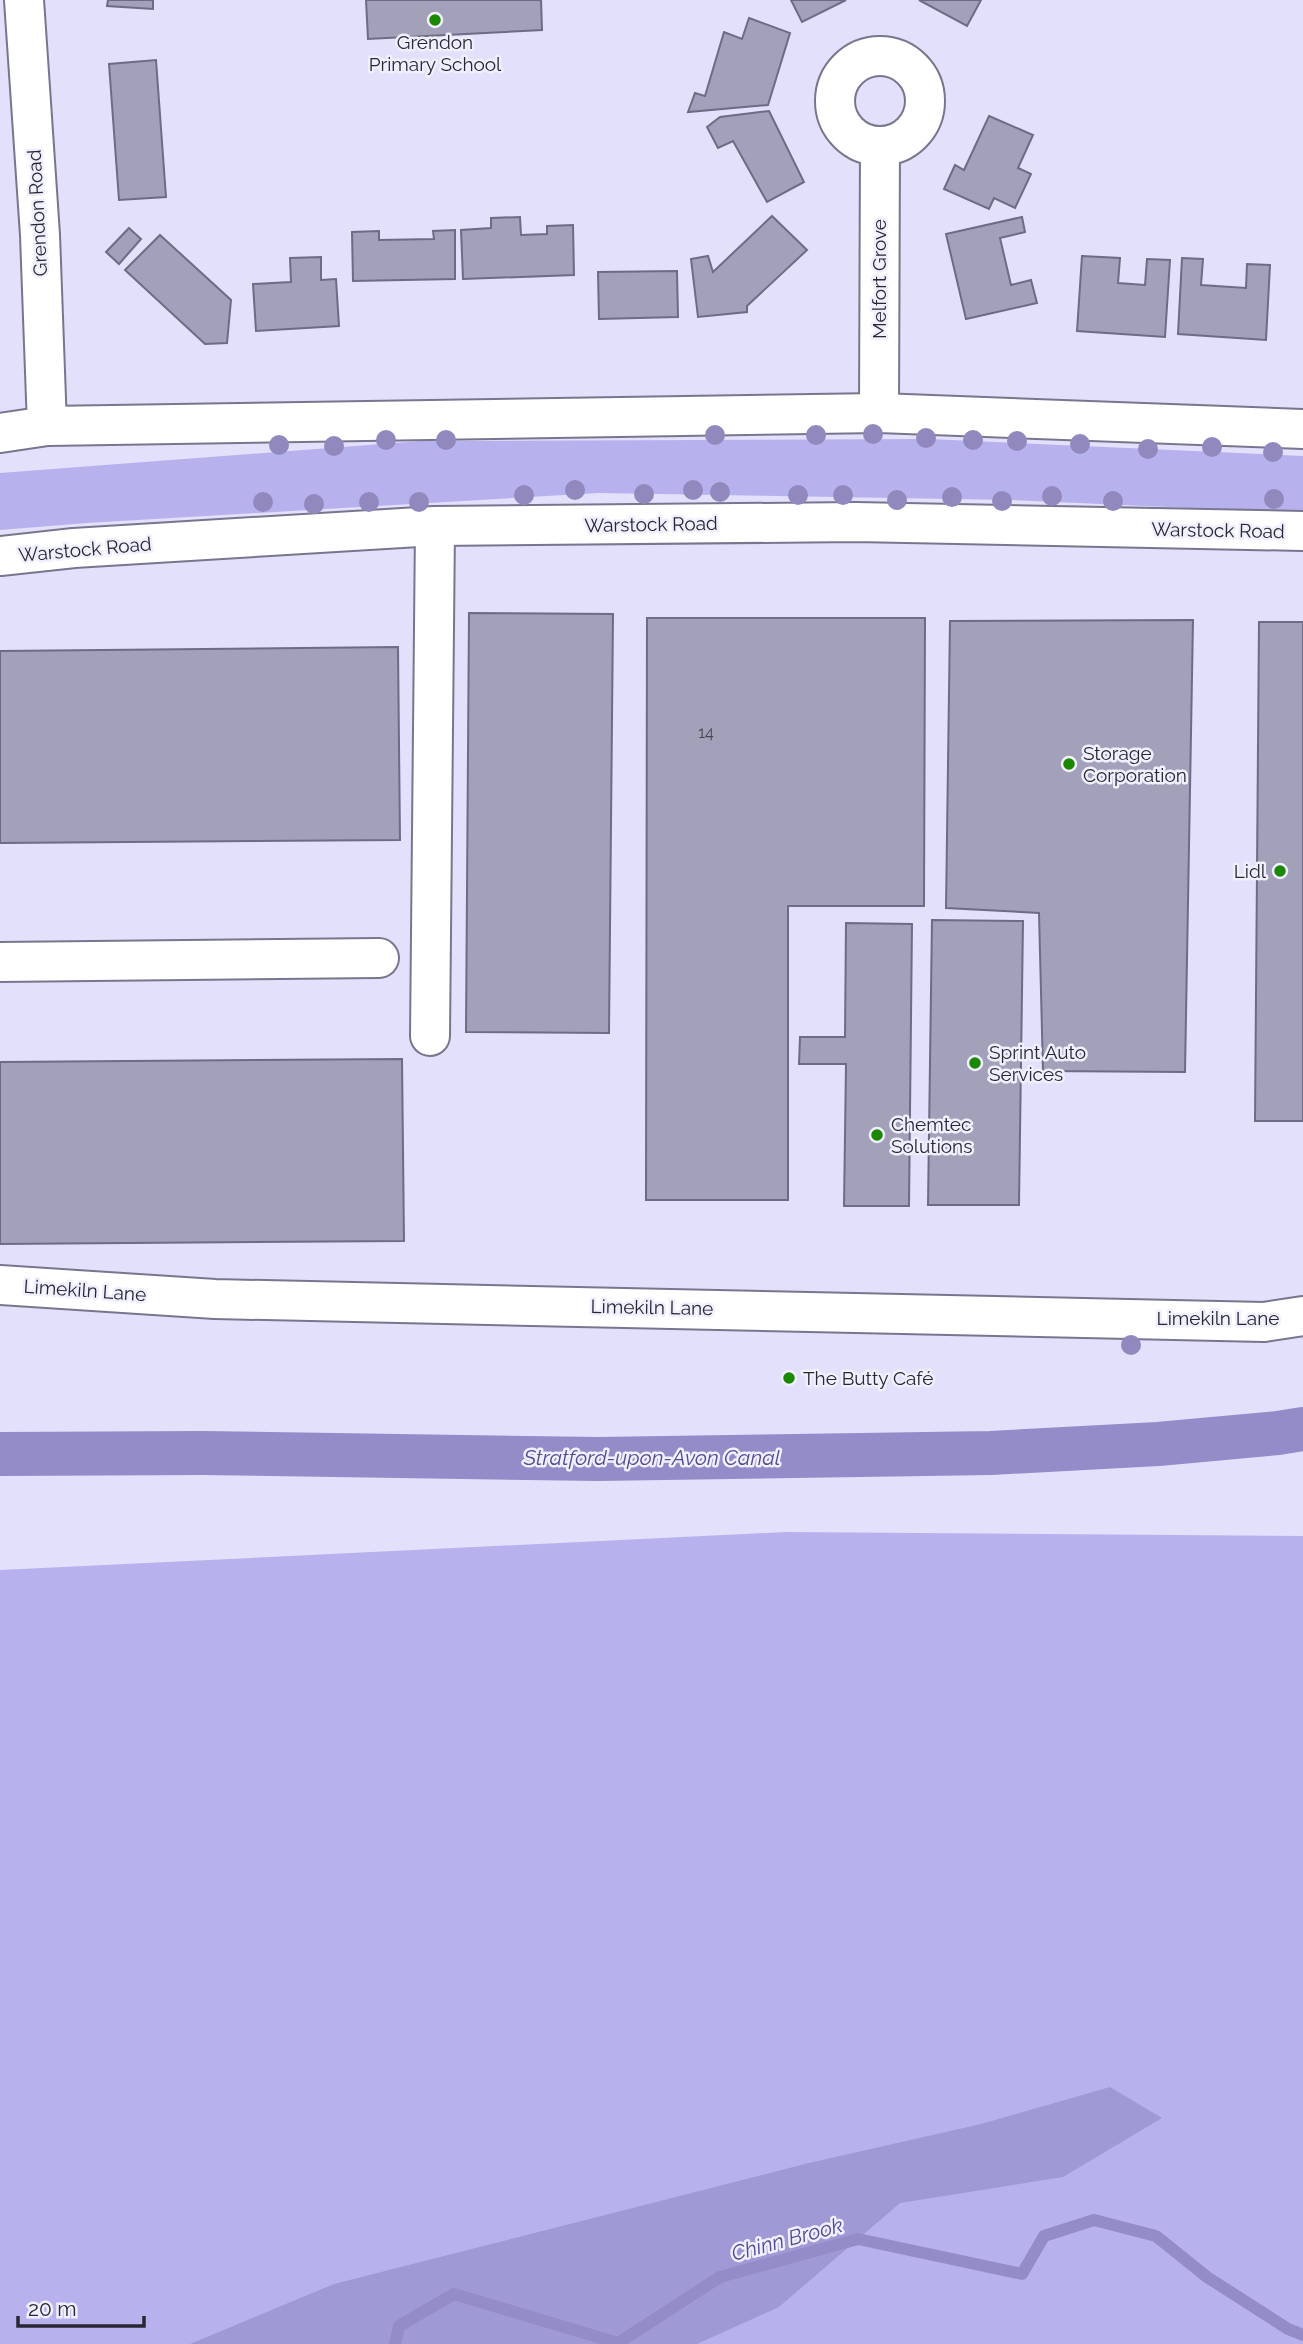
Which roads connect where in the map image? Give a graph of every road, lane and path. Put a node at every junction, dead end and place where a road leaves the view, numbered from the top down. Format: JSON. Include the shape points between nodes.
{"nodes":[{"id":1,"x":24,"y":0,"type":"edge"},
{"id":2,"x":880,"y":146,"type":"dead end"},
{"id":3,"x":880,"y":413,"type":"junction"},
{"id":4,"x":47,"y":426,"type":"junction"},
{"id":5,"x":1303,"y":429,"type":"edge"},
{"id":6,"x":0,"y":432,"type":"edge"},
{"id":7,"x":435,"y":526,"type":"junction"},
{"id":8,"x":1303,"y":531,"type":"edge"},
{"id":9,"x":0,"y":556,"type":"edge"},
{"id":10,"x":379,"y":958,"type":"dead end"},
{"id":11,"x":0,"y":962,"type":"edge"},
{"id":12,"x":430,"y":1036,"type":"dead end"},
{"id":13,"x":0,"y":1284,"type":"edge"},
{"id":14,"x":1303,"y":1316,"type":"edge"}],
"edges":[{"from":1,"to":4,"type":"street","name":"Grendon Road"},
{"from":2,"to":3,"type":"street","name":"Melfort Grove"},
{"from":3,"to":4,"type":"street"},
{"from":3,"to":5,"type":"street"},
{"from":4,"to":6,"type":"street"},
{"from":7,"to":8,"type":"street","name":"Warstock Road","via":[[856,522]]},
{"from":7,"to":9,"type":"street","name":"Warstock Road"},
{"from":7,"to":12,"type":"street"},
{"from":10,"to":11,"type":"street"},
{"from":13,"to":14,"type":"street","name":"Limekiln Lane","via":[[215,1299],[1264,1322]]}]}
